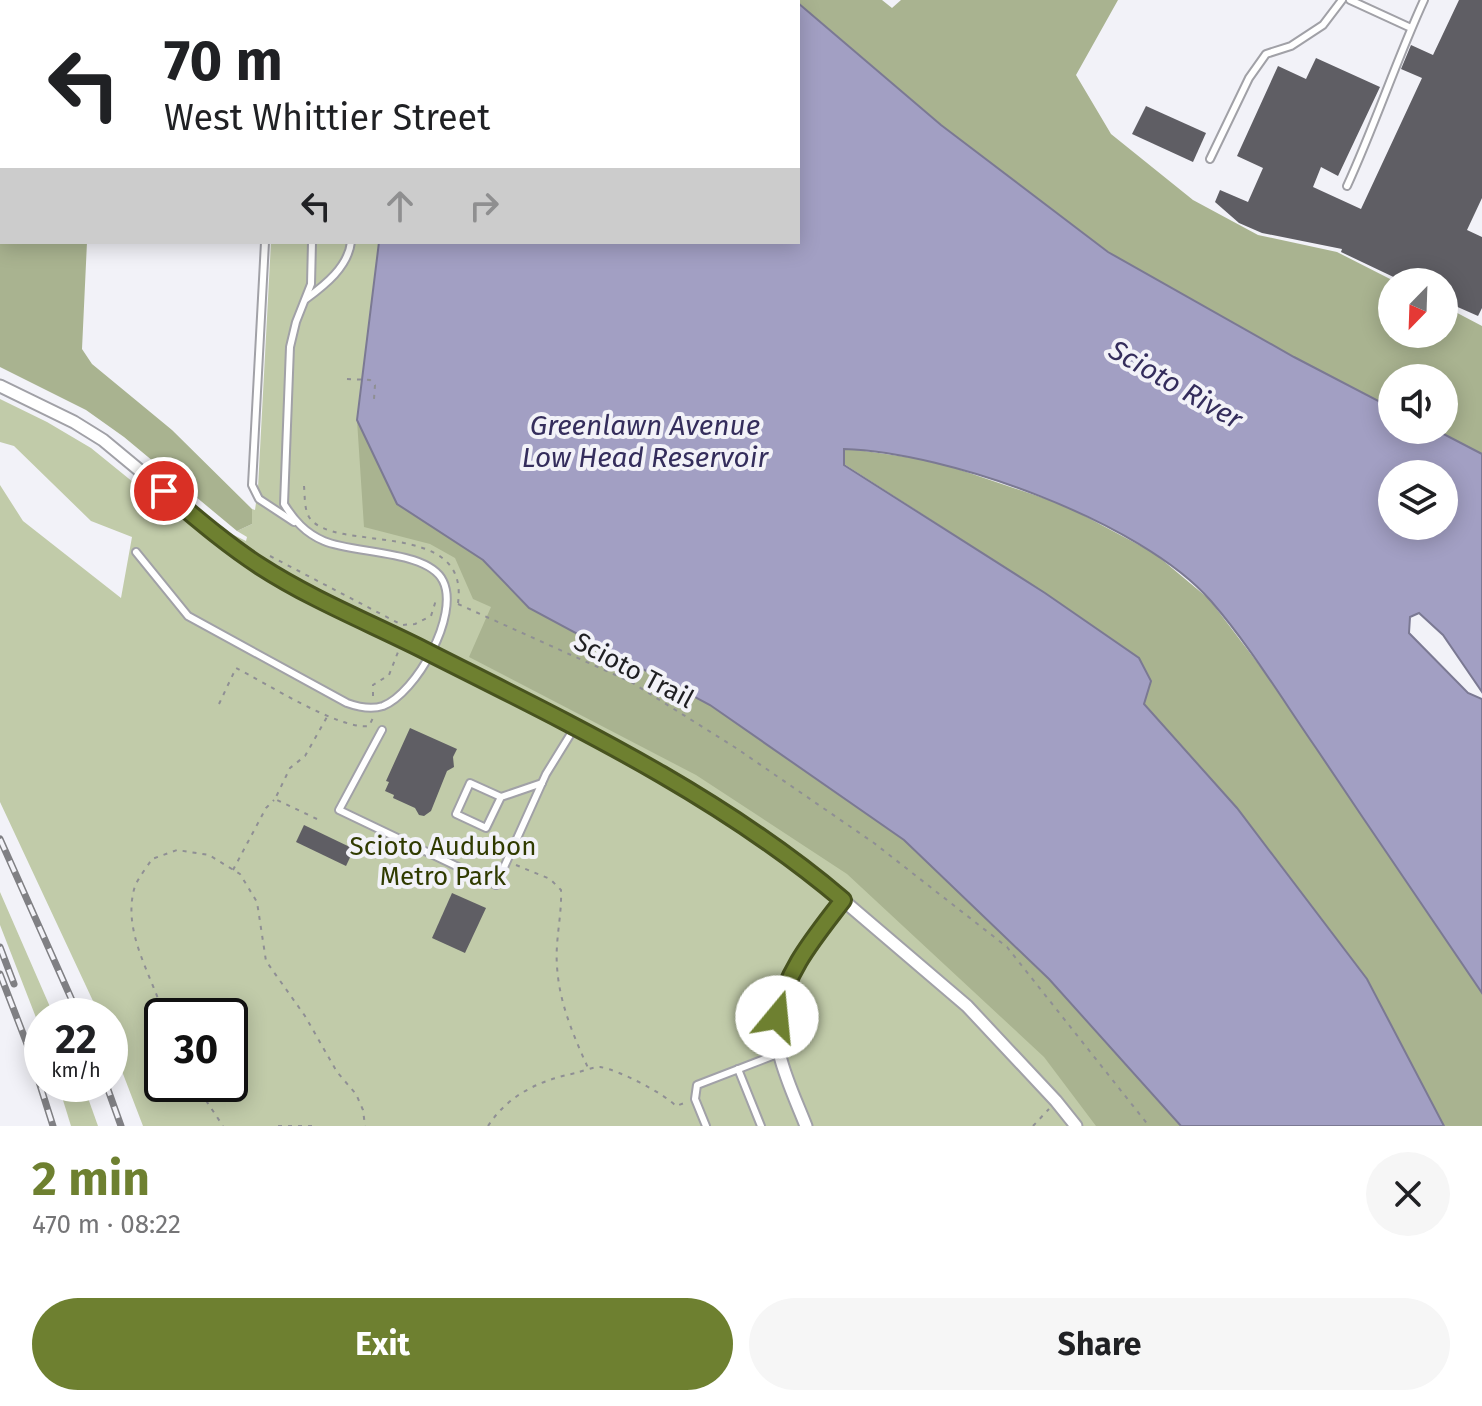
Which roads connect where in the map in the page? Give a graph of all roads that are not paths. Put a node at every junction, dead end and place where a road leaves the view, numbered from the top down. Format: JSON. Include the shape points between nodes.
{"nodes":[{"id":1,"x":1342,"y":0,"type":"edge"},
{"id":2,"x":1350,"y":0,"type":"edge"},
{"id":3,"x":1424,"y":0,"type":"edge"},
{"id":4,"x":1411,"y":28,"type":"junction"},
{"id":5,"x":1210,"y":159,"type":"dead end"},
{"id":6,"x":1347,"y":186,"type":"dead end"},
{"id":7,"x":265,"y":244,"type":"edge"},
{"id":8,"x":312,"y":244,"type":"edge"},
{"id":9,"x":351,"y":244,"type":"edge"},
{"id":10,"x":306,"y":299,"type":"junction"},
{"id":11,"x":0,"y":386,"type":"edge"},
{"id":12,"x":297,"y":524,"type":"junction"},
{"id":13,"x":136,"y":552,"type":"dead end"},
{"id":14,"x":431,"y":654,"type":"junction"},
{"id":15,"x":575,"y":727,"type":"junction"},
{"id":16,"x":382,"y":730,"type":"dead end"},
{"id":17,"x":542,"y":783,"type":"junction"},
{"id":18,"x":501,"y":797,"type":"junction"},
{"id":19,"x":843,"y":900,"type":"junction"},
{"id":20,"x":780,"y":1053,"type":"junction"},
{"id":21,"x":738,"y":1069,"type":"junction"},
{"id":22,"x":706,"y":1126,"type":"edge"},
{"id":23,"x":761,"y":1126,"type":"edge"},
{"id":24,"x":806,"y":1126,"type":"edge"},
{"id":25,"x":1076,"y":1126,"type":"edge"}],
"edges":[{"from":1,"to":5,"type":"lane","via":[[1323,25],[1291,46],[1266,54]]},
{"from":2,"to":4,"type":"lane"},
{"from":3,"to":4,"type":"lane"},
{"from":4,"to":6,"type":"lane"},
{"from":7,"to":12,"type":"lane","via":[[252,485],[259,499]]},
{"from":8,"to":10,"type":"lane"},
{"from":9,"to":10,"type":"lane","via":[[341,267]]},
{"from":10,"to":12,"type":"lane","via":[[290,347],[286,436],[284,504]]},
{"from":11,"to":14,"type":"street","via":[[103,440],[257,565]]},
{"from":12,"to":14,"type":"lane","via":[[350,549],[432,567],[448,600]]},
{"from":13,"to":14,"type":"lane","via":[[188,616],[347,703],[380,707],[395,699]]},
{"from":14,"to":15,"type":"street"},
{"from":15,"to":17,"type":"lane"},
{"from":15,"to":19,"type":"street","via":[[753,830]]},
{"from":16,"to":17,"type":"lane","via":[[339,810],[496,885]]},
{"from":17,"to":18,"type":"lane"},
{"from":18,"to":18,"type":"lane","via":[[470,783],[456,814],[486,828]]},
{"from":19,"to":20,"type":"street","via":[[786,985],[777,1017]]},
{"from":19,"to":25,"type":"street","via":[[967,1006]]},
{"from":20,"to":21,"type":"lane"},
{"from":20,"to":24,"type":"street"},
{"from":21,"to":22,"type":"lane","via":[[697,1085],[695,1099]]},
{"from":21,"to":23,"type":"lane"}]}
